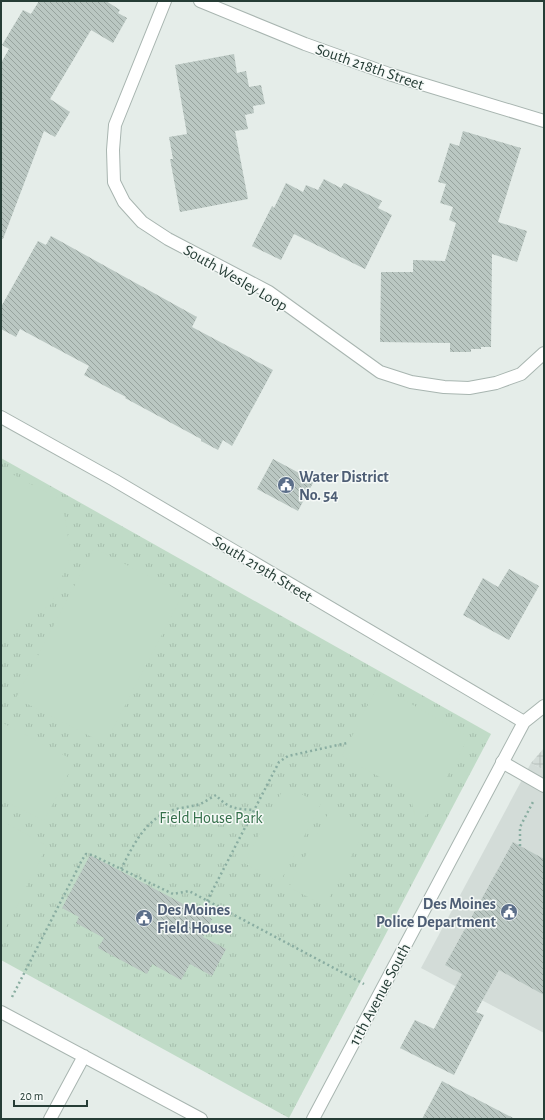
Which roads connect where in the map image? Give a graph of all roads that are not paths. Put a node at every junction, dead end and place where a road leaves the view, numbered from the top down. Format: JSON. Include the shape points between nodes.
{"nodes":[{"id":1,"x":165,"y":1,"type":"edge"},
{"id":2,"x":200,"y":1,"type":"edge"},
{"id":3,"x":544,"y":121,"type":"edge"},
{"id":4,"x":544,"y":353,"type":"edge"},
{"id":5,"x":1,"y":417,"type":"edge"},
{"id":6,"x":544,"y":706,"type":"edge"},
{"id":7,"x":524,"y":722,"type":"junction"},
{"id":8,"x":502,"y":762,"type":"junction"},
{"id":9,"x":543,"y":786,"type":"edge"},
{"id":10,"x":2,"y":1013,"type":"edge"},
{"id":11,"x":84,"y":1056,"type":"junction"},
{"id":12,"x":50,"y":1119,"type":"edge"},
{"id":13,"x":201,"y":1119,"type":"edge"},
{"id":14,"x":313,"y":1119,"type":"edge"}],
"edges":[{"from":1,"to":4,"type":"street","name":"South Wesley Loop","via":[[115,125],[112,150],[114,182],[124,202],[142,222],[168,239],[269,292],[380,372],[405,380],[444,387],[469,388],[496,383],[521,374]]},
{"from":2,"to":3,"type":"street","name":"South 218th Street","via":[[305,44],[389,74]]},
{"from":5,"to":7,"type":"street","name":"South 219th Street","via":[[114,480]]},
{"from":6,"to":7,"type":"street","name":"11th Avenue South"},
{"from":7,"to":8,"type":"street","name":"11th Avenue South"},
{"from":8,"to":9,"type":"street"},
{"from":8,"to":14,"type":"street","name":"11th Avenue South"},
{"from":10,"to":11,"type":"street"},
{"from":11,"to":12,"type":"street"},
{"from":11,"to":13,"type":"street"}]}
